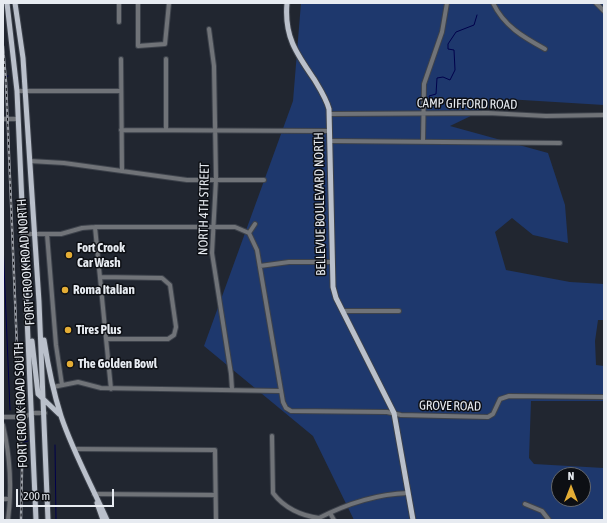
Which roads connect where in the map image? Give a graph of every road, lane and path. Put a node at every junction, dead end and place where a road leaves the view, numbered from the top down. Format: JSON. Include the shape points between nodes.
{"nodes":[{"id":1,"x":7,"y":3,"type":"edge"},
{"id":2,"x":15,"y":3,"type":"edge"},
{"id":3,"x":119,"y":3,"type":"edge"},
{"id":4,"x":138,"y":3,"type":"edge"},
{"id":5,"x":169,"y":3,"type":"edge"},
{"id":6,"x":287,"y":3,"type":"edge"},
{"id":7,"x":447,"y":3,"type":"edge"},
{"id":8,"x":493,"y":3,"type":"edge"},
{"id":9,"x":596,"y":3,"type":"edge"},
{"id":10,"x":604,"y":12,"type":"edge"},
{"id":11,"x":119,"y":22,"type":"dead end"},
{"id":12,"x":209,"y":29,"type":"dead end"},
{"id":13,"x":544,"y":49,"type":"dead end"},
{"id":14,"x":121,"y":59,"type":"dead end"},
{"id":15,"x":166,"y":59,"type":"dead end"},
{"id":16,"x":17,"y":91,"type":"junction"},
{"id":17,"x":25,"y":91,"type":"junction"},
{"id":18,"x":121,"y":91,"type":"junction"},
{"id":19,"x":423,"y":113,"type":"junction"},
{"id":20,"x":330,"y":114,"type":"junction"},
{"id":21,"x":604,"y":114,"type":"edge"},
{"id":22,"x":3,"y":119,"type":"edge"},
{"id":23,"x":18,"y":119,"type":"junction"},
{"id":24,"x":166,"y":129,"type":"junction"},
{"id":25,"x":214,"y":129,"type":"junction"},
{"id":26,"x":121,"y":130,"type":"junction"},
{"id":27,"x":330,"y":131,"type":"junction"},
{"id":28,"x":330,"y":141,"type":"junction"},
{"id":29,"x":423,"y":142,"type":"junction"},
{"id":30,"x":560,"y":143,"type":"dead end"},
{"id":31,"x":30,"y":162,"type":"junction"},
{"id":32,"x":122,"y":171,"type":"junction"},
{"id":33,"x":216,"y":179,"type":"junction"},
{"id":34,"x":264,"y":180,"type":"dead end"},
{"id":35,"x":255,"y":224,"type":"dead end"},
{"id":36,"x":213,"y":226,"type":"junction"},
{"id":37,"x":95,"y":227,"type":"junction"},
{"id":38,"x":249,"y":233,"type":"junction"},
{"id":39,"x":22,"y":234,"type":"junction"},
{"id":40,"x":35,"y":234,"type":"junction"},
{"id":41,"x":47,"y":234,"type":"junction"},
{"id":42,"x":331,"y":262,"type":"junction"},
{"id":43,"x":260,"y":266,"type":"junction"},
{"id":44,"x":100,"y":277,"type":"junction"},
{"id":45,"x":399,"y":311,"type":"dead end"},
{"id":46,"x":344,"y":312,"type":"junction"},
{"id":47,"x":40,"y":318,"type":"junction"},
{"id":48,"x":29,"y":324,"type":"junction"},
{"id":49,"x":107,"y":338,"type":"junction"},
{"id":50,"x":62,"y":385,"type":"junction"},
{"id":51,"x":53,"y":387,"type":"junction"},
{"id":52,"x":111,"y":389,"type":"junction"},
{"id":53,"x":232,"y":389,"type":"junction"},
{"id":54,"x":281,"y":391,"type":"junction"},
{"id":55,"x":604,"y":397,"type":"edge"},
{"id":56,"x":44,"y":402,"type":"junction"},
{"id":57,"x":32,"y":413,"type":"junction"},
{"id":58,"x":45,"y":413,"type":"junction"},
{"id":59,"x":394,"y":413,"type":"junction"},
{"id":60,"x":3,"y":417,"type":"edge"},
{"id":61,"x":61,"y":417,"type":"junction"},
{"id":62,"x":3,"y":425,"type":"edge"},
{"id":63,"x":272,"y":436,"type":"dead end"},
{"id":64,"x":75,"y":449,"type":"junction"},
{"id":65,"x":408,"y":493,"type":"junction"},
{"id":66,"x":94,"y":494,"type":"junction"},
{"id":67,"x":215,"y":495,"type":"junction"},
{"id":68,"x":3,"y":499,"type":"edge"},
{"id":69,"x":9,"y":499,"type":"junction"},
{"id":70,"x":525,"y":504,"type":"dead end"},
{"id":71,"x":330,"y":513,"type":"junction"},
{"id":72,"x":318,"y":519,"type":"edge"},
{"id":73,"x":8,"y":520,"type":"edge"},
{"id":74,"x":36,"y":520,"type":"edge"},
{"id":75,"x":48,"y":520,"type":"edge"},
{"id":76,"x":103,"y":520,"type":"edge"},
{"id":77,"x":108,"y":520,"type":"edge"},
{"id":78,"x":216,"y":520,"type":"edge"},
{"id":79,"x":334,"y":520,"type":"edge"},
{"id":80,"x":413,"y":520,"type":"edge"},
{"id":81,"x":549,"y":520,"type":"edge"}],
"edges":[{"from":1,"to":16,"type":"main road","name":"FORT CROOK ROAD SOUTH"},
{"from":2,"to":17,"type":"main road","name":"FORT CROOK ROAD NORTH"},
{"from":3,"to":11,"type":"street"},
{"from":4,"to":5,"type":"street","via":[[138,46],[165,44]]},
{"from":6,"to":20,"type":"main road","name":"BELLEVUE BOULEVARD NORTH","via":[[290,40],[324,94]]},
{"from":7,"to":19,"type":"street","via":[[442,32],[426,78]]},
{"from":8,"to":13,"type":"street","via":[[508,26]]},
{"from":9,"to":10,"type":"street"},
{"from":12,"to":25,"type":"street","name":"NORTH 4TH STREET","via":[[214,66]]},
{"from":14,"to":18,"type":"street"},
{"from":15,"to":24,"type":"street"},
{"from":16,"to":17,"type":"street"},
{"from":16,"to":23,"type":"main road","name":"FORT CROOK ROAD SOUTH"},
{"from":17,"to":18,"type":"street"},
{"from":17,"to":31,"type":"main road","name":"FORT CROOK ROAD NORTH"},
{"from":18,"to":26,"type":"street"},
{"from":19,"to":20,"type":"street","name":"CAMP GIFFORD ROAD"},
{"from":19,"to":21,"type":"street","name":"CAMP GIFFORD ROAD","via":[[546,116]]},
{"from":19,"to":29,"type":"street"},
{"from":20,"to":27,"type":"main road","name":"BELLEVUE BOULEVARD NORTH"},
{"from":22,"to":23,"type":"street"},
{"from":23,"to":39,"type":"main road","name":"FORT CROOK ROAD SOUTH"},
{"from":24,"to":25,"type":"street"},
{"from":24,"to":26,"type":"street"},
{"from":25,"to":27,"type":"street"},
{"from":25,"to":33,"type":"street","name":"NORTH 4TH STREET"},
{"from":26,"to":32,"type":"street"},
{"from":27,"to":28,"type":"main road","name":"BELLEVUE BOULEVARD NORTH"},
{"from":28,"to":29,"type":"street"},
{"from":28,"to":42,"type":"main road","name":"BELLEVUE BOULEVARD NORTH"},
{"from":29,"to":30,"type":"street","via":[[444,145]]},
{"from":31,"to":32,"type":"street","via":[[66,163]]},
{"from":31,"to":40,"type":"main road","name":"FORT CROOK ROAD NORTH"},
{"from":32,"to":33,"type":"street","via":[[187,180]]},
{"from":33,"to":34,"type":"street"},
{"from":33,"to":36,"type":"street","name":"NORTH 4TH STREET"},
{"from":35,"to":38,"type":"street"},
{"from":36,"to":37,"type":"street"},
{"from":36,"to":38,"type":"street","via":[[235,227]]},
{"from":36,"to":53,"type":"street","name":"NORTH 4TH STREET","via":[[212,254]]},
{"from":37,"to":41,"type":"street","via":[[65,234]]},
{"from":37,"to":44,"type":"street"},
{"from":38,"to":43,"type":"street","via":[[255,244]]},
{"from":39,"to":40,"type":"street"},
{"from":39,"to":48,"type":"main road","name":"FORT CROOK ROAD SOUTH"},
{"from":40,"to":41,"type":"street"},
{"from":40,"to":47,"type":"main road","name":"FORT CROOK ROAD NORTH"},
{"from":41,"to":50,"type":"street","via":[[56,345]]},
{"from":42,"to":43,"type":"street","via":[[289,262]]},
{"from":42,"to":46,"type":"main road","name":"BELLEVUE BOULEVARD NORTH","via":[[333,287]]},
{"from":43,"to":54,"type":"street"},
{"from":44,"to":49,"type":"street"},
{"from":44,"to":49,"type":"street","via":[[162,278],[168,282],[176,327],[172,337],[161,339]]},
{"from":45,"to":46,"type":"street"},
{"from":46,"to":59,"type":"main road","name":"BELLEVUE BOULEVARD NORTH"},
{"from":47,"to":51,"type":"main road"},
{"from":47,"to":56,"type":"main road","name":"FORT CROOK ROAD NORTH"},
{"from":48,"to":56,"type":"main road","via":[[37,391]]},
{"from":48,"to":57,"type":"main road","name":"FORT CROOK ROAD SOUTH"},
{"from":49,"to":52,"type":"street"},
{"from":50,"to":51,"type":"street"},
{"from":50,"to":52,"type":"street","via":[[81,382],[97,388]]},
{"from":51,"to":61,"type":"main road"},
{"from":52,"to":53,"type":"street"},
{"from":53,"to":54,"type":"street"},
{"from":54,"to":59,"type":"street","name":"GROVE ROAD","via":[[286,408],[291,410]]},
{"from":55,"to":59,"type":"street","name":"GROVE ROAD","via":[[508,396],[500,399],[493,414],[488,417]]},
{"from":56,"to":58,"type":"main road","name":"FORT CROOK ROAD NORTH"},
{"from":56,"to":61,"type":"main road","via":[[53,407]]},
{"from":57,"to":58,"type":"street"},
{"from":57,"to":60,"type":"street","via":[[25,416]]},
{"from":57,"to":74,"type":"main road","name":"FORT CROOK ROAD SOUTH"},
{"from":58,"to":75,"type":"main road","name":"FORT CROOK ROAD NORTH"},
{"from":59,"to":65,"type":"main road","name":"BELLEVUE BOULEVARD NORTH"},
{"from":61,"to":64,"type":"main road"},
{"from":62,"to":69,"type":"street","via":[[8,451]]},
{"from":63,"to":72,"type":"street","via":[[273,493],[295,511]]},
{"from":64,"to":66,"type":"main road"},
{"from":64,"to":67,"type":"street","via":[[215,450]]},
{"from":65,"to":71,"type":"street","via":[[378,496]]},
{"from":65,"to":80,"type":"main road","name":"BELLEVUE BOULEVARD NORTH"},
{"from":66,"to":67,"type":"street"},
{"from":66,"to":76,"type":"main road"},
{"from":66,"to":77,"type":"main road"},
{"from":67,"to":78,"type":"street"},
{"from":68,"to":69,"type":"street"},
{"from":69,"to":73,"type":"street"},
{"from":70,"to":81,"type":"street","via":[[542,511]]},
{"from":71,"to":72,"type":"street"},
{"from":71,"to":79,"type":"street"}]}
